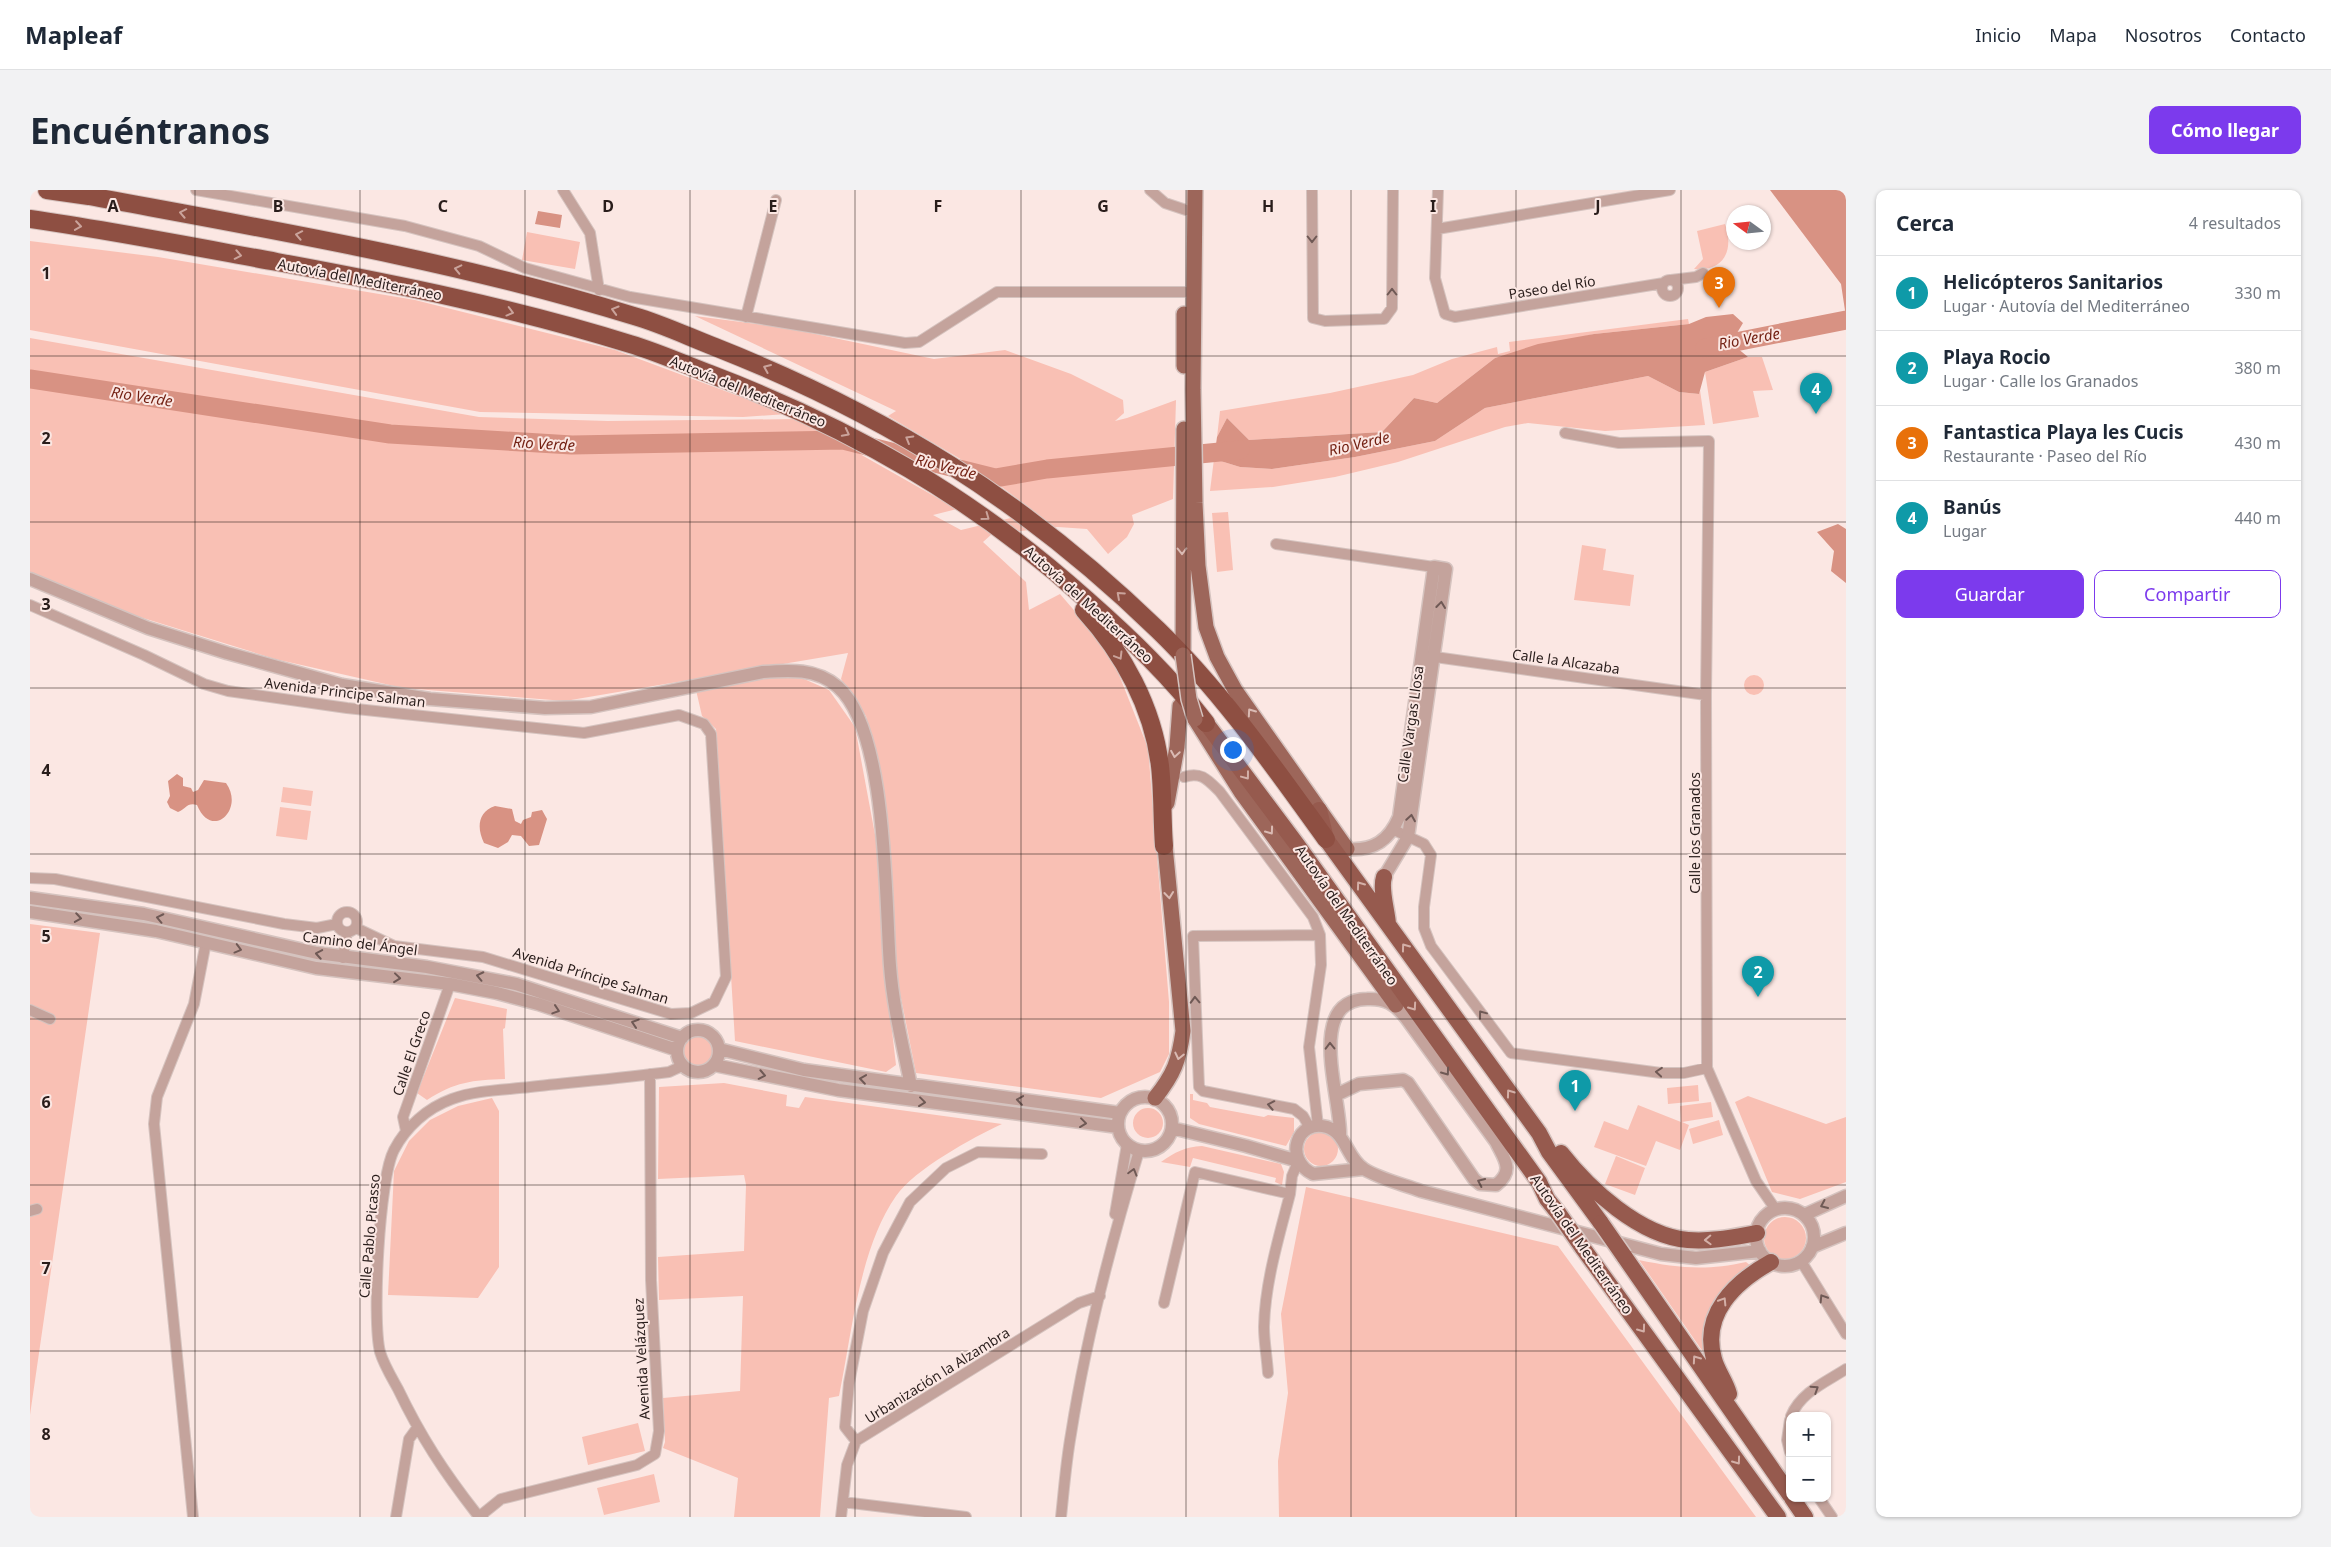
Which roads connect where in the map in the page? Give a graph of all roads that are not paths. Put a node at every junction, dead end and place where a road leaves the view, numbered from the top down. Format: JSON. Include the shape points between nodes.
{"nodes":[{"id":1,"x":47,"y":190,"type":"edge"},
{"id":2,"x":196,"y":190,"type":"edge"},
{"id":3,"x":562,"y":190,"type":"edge"},
{"id":4,"x":1150,"y":190,"type":"edge"},
{"id":5,"x":1186,"y":190,"type":"edge"},
{"id":6,"x":1196,"y":190,"type":"edge"},
{"id":7,"x":1312,"y":190,"type":"edge"},
{"id":8,"x":1393,"y":190,"type":"edge"},
{"id":9,"x":1438,"y":190,"type":"edge"},
{"id":10,"x":1670,"y":190,"type":"edge"},
{"id":11,"x":776,"y":200,"type":"dead end"},
{"id":12,"x":1186,"y":210,"type":"junction"},
{"id":13,"x":30,"y":219,"type":"edge"},
{"id":14,"x":1437,"y":229,"type":"junction"},
{"id":15,"x":1703,"y":273,"type":"dead end"},
{"id":16,"x":600,"y":290,"type":"junction"},
{"id":17,"x":1185,"y":292,"type":"junction"},
{"id":18,"x":746,"y":317,"type":"junction"},
{"id":19,"x":1189,"y":390,"type":"junction"},
{"id":20,"x":1565,"y":433,"type":"dead end"},
{"id":21,"x":1189,"y":503,"type":"junction"},
{"id":22,"x":1276,"y":544,"type":"dead end"},
{"id":23,"x":1440,"y":568,"type":"joint"},
{"id":24,"x":1059,"y":575,"type":"junction"},
{"id":25,"x":30,"y":579,"type":"edge"},
{"id":26,"x":30,"y":605,"type":"edge"},
{"id":27,"x":1431,"y":633,"type":"junction"},
{"id":28,"x":1183,"y":655,"type":"junction"},
{"id":29,"x":1422,"y":655,"type":"junction"},
{"id":30,"x":1435,"y":657,"type":"junction"},
{"id":31,"x":1706,"y":695,"type":"junction"},
{"id":32,"x":671,"y":715,"type":"joint"},
{"id":33,"x":1201,"y":721,"type":"junction"},
{"id":34,"x":1184,"y":777,"type":"dead end"},
{"id":35,"x":1409,"y":791,"type":"junction"},
{"id":36,"x":1319,"y":810,"type":"junction"},
{"id":37,"x":1394,"y":830,"type":"junction"},
{"id":38,"x":1408,"y":837,"type":"junction"},
{"id":39,"x":1335,"y":845,"type":"junction"},
{"id":40,"x":1164,"y":846,"type":"junction"},
{"id":41,"x":1384,"y":877,"type":"joint"},
{"id":42,"x":30,"y":878,"type":"edge"},
{"id":43,"x":30,"y":898,"type":"edge"},
{"id":44,"x":30,"y":912,"type":"edge"},
{"id":45,"x":337,"y":924,"type":"junction"},
{"id":46,"x":1388,"y":924,"type":"junction"},
{"id":47,"x":352,"y":930,"type":"junction"},
{"id":48,"x":1320,"y":934,"type":"junction"},
{"id":49,"x":206,"y":942,"type":"junction"},
{"id":50,"x":343,"y":958,"type":"junction"},
{"id":51,"x":450,"y":984,"type":"junction"},
{"id":52,"x":1396,"y":1005,"type":"junction"},
{"id":53,"x":30,"y":1010,"type":"edge"},
{"id":54,"x":50,"y":1019,"type":"dead end"},
{"id":55,"x":682,"y":1038,"type":"junction"},
{"id":56,"x":718,"y":1049,"type":"junction"},
{"id":57,"x":677,"y":1050,"type":"junction"},
{"id":58,"x":714,"y":1065,"type":"junction"},
{"id":59,"x":682,"y":1066,"type":"junction"},
{"id":60,"x":1707,"y":1068,"type":"junction"},
{"id":61,"x":650,"y":1074,"type":"junction"},
{"id":62,"x":911,"y":1086,"type":"junction"},
{"id":63,"x":1336,"y":1094,"type":"junction"},
{"id":64,"x":1155,"y":1098,"type":"junction"},
{"id":65,"x":1120,"y":1113,"type":"junction"},
{"id":66,"x":1118,"y":1127,"type":"junction"},
{"id":67,"x":1314,"y":1127,"type":"junction"},
{"id":68,"x":1172,"y":1128,"type":"junction"},
{"id":69,"x":406,"y":1131,"type":"junction"},
{"id":70,"x":1539,"y":1133,"type":"junction"},
{"id":71,"x":1342,"y":1140,"type":"junction"},
{"id":72,"x":1297,"y":1142,"type":"junction"},
{"id":73,"x":1496,"y":1142,"type":"junction"},
{"id":74,"x":1127,"y":1144,"type":"junction"},
{"id":75,"x":1139,"y":1151,"type":"junction"},
{"id":76,"x":1266,"y":1151,"type":"junction"},
{"id":77,"x":1042,"y":1154,"type":"dead end"},
{"id":78,"x":1299,"y":1163,"type":"junction"},
{"id":79,"x":1363,"y":1169,"type":"junction"},
{"id":80,"x":1333,"y":1171,"type":"junction"},
{"id":81,"x":1291,"y":1189,"type":"junction"},
{"id":82,"x":1846,"y":1196,"type":"edge"},
{"id":83,"x":1547,"y":1199,"type":"junction"},
{"id":84,"x":1776,"y":1210,"type":"junction"},
{"id":85,"x":1804,"y":1215,"type":"junction"},
{"id":86,"x":1756,"y":1233,"type":"junction"},
{"id":87,"x":1846,"y":1233,"type":"edge"},
{"id":88,"x":1812,"y":1247,"type":"junction"},
{"id":89,"x":1110,"y":1252,"type":"junction"},
{"id":90,"x":1765,"y":1256,"type":"junction"},
{"id":91,"x":1801,"y":1261,"type":"junction"},
{"id":92,"x":1100,"y":1296,"type":"junction"},
{"id":93,"x":1164,"y":1304,"type":"dead end"},
{"id":94,"x":1846,"y":1334,"type":"edge"},
{"id":95,"x":1846,"y":1369,"type":"edge"},
{"id":96,"x":1268,"y":1373,"type":"dead end"},
{"id":97,"x":1793,"y":1412,"type":"edge"},
{"id":98,"x":1733,"y":1414,"type":"junction"},
{"id":99,"x":416,"y":1428,"type":"junction"},
{"id":100,"x":856,"y":1441,"type":"junction"},
{"id":101,"x":1786,"y":1489,"type":"edge"},
{"id":102,"x":842,"y":1502,"type":"junction"},
{"id":103,"x":1795,"y":1502,"type":"edge"},
{"id":104,"x":1822,"y":1502,"type":"edge"},
{"id":105,"x":482,"y":1516,"type":"edge"},
{"id":106,"x":193,"y":1517,"type":"edge"},
{"id":107,"x":396,"y":1517,"type":"edge"},
{"id":108,"x":841,"y":1517,"type":"edge"},
{"id":109,"x":966,"y":1517,"type":"edge"},
{"id":110,"x":1061,"y":1517,"type":"edge"},
{"id":111,"x":1778,"y":1517,"type":"edge"},
{"id":112,"x":1805,"y":1517,"type":"edge"},
{"id":113,"x":1832,"y":1517,"type":"edge"}],
"edges":[{"from":39,"to":1,"type":"highway","name":"Autovía del Mediterráneo","one_way":true,"via":[[1192,667],[1123,598],[1051,535],[1000,496],[877,421],[769,368],[638,317],[511,281],[388,252]]},
{"from":2,"to":16,"type":"street","via":[[405,226],[478,246],[525,268]]},
{"from":3,"to":16,"type":"street","via":[[590,233]]},
{"from":4,"to":12,"type":"street","via":[[1165,203]]},
{"from":5,"to":12,"type":"main road"},
{"from":6,"to":19,"type":"main road"},
{"from":7,"to":8,"type":"street","one_way":true,"via":[[1313,318],[1325,321],[1384,319],[1392,308]]},
{"from":9,"to":14,"type":"street"},
{"from":10,"to":14,"type":"street"},
{"from":11,"to":18,"type":"street"},
{"from":12,"to":17,"type":"main road"},
{"from":13,"to":24,"type":"highway","name":"Autovía del Mediterráneo","one_way":true,"via":[[96,228],[385,282],[632,344],[771,397],[892,458],[958,498]]},
{"from":14,"to":15,"type":"street","name":"Paseo del Río","via":[[1435,278],[1445,314],[1455,317],[1696,277]]},
{"from":16,"to":18,"type":"street"},
{"from":17,"to":18,"type":"street","via":[[997,292],[919,342],[905,343]]},
{"from":17,"to":19,"type":"main road"},
{"from":19,"to":21,"type":"main road"},
{"from":20,"to":31,"type":"street","name":"Calle los Granados","via":[[1619,443],[1710,441]]},
{"from":21,"to":28,"type":"main road","one_way":true},
{"from":36,"to":21,"type":"main road","one_way":true,"via":[[1235,690],[1210,642]]},
{"from":22,"to":23,"type":"street"},
{"from":23,"to":27,"type":"street","name":"Calle Vargas Llosa"},
{"from":24,"to":33,"type":"highway","name":"Autovía del Mediterráneo","via":[[1183,693]]},
{"from":24,"to":40,"type":"highway","one_way":true,"via":[[1115,649],[1145,707],[1160,763]]},
{"from":25,"to":62,"type":"street","via":[[148,628],[227,653],[342,685],[430,699],[546,708],[591,707],[763,672],[788,670],[824,677],[850,700],[859,719],[873,770],[886,865],[893,993]]},
{"from":26,"to":32,"type":"street","name":"Avenida Principe Salman","via":[[204,684],[228,691],[347,708],[584,733]]},
{"from":27,"to":29,"type":"street","name":"Calle Vargas Llosa"},
{"from":27,"to":30,"type":"street","name":"Calle Vargas Llosa"},
{"from":28,"to":33,"type":"main road","bridge":true,"via":[[1189,699]]},
{"from":28,"to":40,"type":"main road","one_way":true,"via":[[1177,747],[1165,815]]},
{"from":29,"to":30,"type":"street","name":"Calle la Alcazaba"},
{"from":29,"to":35,"type":"street","name":"Calle Vargas Llosa"},
{"from":30,"to":31,"type":"street","name":"Calle la Alcazaba"},
{"from":30,"to":35,"type":"street","name":"Calle Vargas Llosa"},
{"from":31,"to":60,"type":"street","name":"Calle los Granados"},
{"from":32,"to":47,"type":"street","name":"Avenida Príncipe Salman","via":[[704,724],[711,734],[713,746],[726,977],[714,1002],[691,1013],[671,1014],[483,957],[394,946]]},
{"from":33,"to":52,"type":"main road","one_way":true,"via":[[1241,792]]},
{"from":33,"to":83,"type":"highway","name":"Autovía del Mediterráneo","one_way":true,"via":[[1298,846]]},
{"from":34,"to":48,"type":"street","via":[[1194,773],[1204,777],[1220,792],[1313,916]]},
{"from":35,"to":37,"type":"street","name":"Calle Vargas Llosa"},
{"from":38,"to":35,"type":"street","name":"Calle Vargas Llosa","one_way":true},
{"from":36,"to":39,"type":"highway"},
{"from":36,"to":39,"type":"main road"},
{"from":37,"to":38,"type":"street"},
{"from":37,"to":39,"type":"street","via":[[1382,843],[1366,850]]},
{"from":38,"to":41,"type":"street","name":"Calle Vargas Llosa"},
{"from":60,"to":38,"type":"street","one_way":true,"via":[[1661,1073],[1511,1053],[1432,946],[1424,928],[1431,855],[1424,844]]},
{"from":46,"to":39,"type":"highway","name":"Autovía del Mediterráneo","one_way":true},
{"from":40,"to":64,"type":"main road","one_way":true,"via":[[1183,1031],[1177,1066]]},
{"from":41,"to":46,"type":"highway","via":[[1382,885]]},
{"from":42,"to":45,"type":"street","via":[[55,879],[284,924],[317,928]]},
{"from":50,"to":43,"type":"street","name":"Camino del Ángel","one_way":true,"via":[[144,914]]},
{"from":44,"to":49,"type":"street","name":"Camino del Ángel","one_way":true,"via":[[105,922]]},
{"from":45,"to":47,"type":"street","via":[[341,930]]},
{"from":45,"to":47,"type":"street","via":[[340,915],[349,912],[357,918]]},
{"from":70,"to":46,"type":"highway","name":"Autovía del Mediterráneo","one_way":true},
{"from":47,"to":50,"type":"street"},
{"from":48,"to":67,"type":"street","via":[[1321,965],[1309,1047]]},
{"from":67,"to":48,"type":"street","one_way":true,"via":[[1294,1109],[1203,1092],[1199,1087],[1193,936]]},
{"from":49,"to":51,"type":"street","name":"Camino del Ángel","one_way":true,"via":[[316,968]]},
{"from":49,"to":106,"type":"street","via":[[194,1004],[157,1097],[154,1124]]},
{"from":55,"to":50,"type":"street","name":"Camino del Ángel","one_way":true,"via":[[516,984],[427,966]]},
{"from":51,"to":57,"type":"street","name":"Camino del Ángel","one_way":true,"via":[[538,1004]]},
{"from":51,"to":69,"type":"street","name":"Calle El Greco","via":[[403,1117]]},
{"from":63,"to":52,"type":"street","one_way":true,"via":[[1329,1042],[1332,1024],[1338,1014],[1346,1005],[1360,999],[1378,998]]},
{"from":52,"to":73,"type":"street","one_way":true},
{"from":53,"to":54,"type":"street"},
{"from":55,"to":56,"type":"street","via":[[701,1031],[713,1037]]},
{"from":55,"to":57,"type":"street"},
{"from":56,"to":58,"type":"street"},
{"from":62,"to":56,"type":"street","one_way":true,"via":[[804,1070]]},
{"from":57,"to":59,"type":"street"},
{"from":58,"to":59,"type":"street","via":[[695,1072]]},
{"from":58,"to":66,"type":"street","one_way":true,"via":[[838,1090]]},
{"from":59,"to":61,"type":"street","name":"Calle Pablo Picasso","via":[[669,1072]]},
{"from":60,"to":84,"type":"street","name":"Calle los Granados","via":[[1756,1181]]},
{"from":61,"to":69,"type":"street","name":"Calle Pablo Picasso","via":[[459,1097],[423,1115]]},
{"from":61,"to":105,"type":"street","name":"Avenida Velázquez","via":[[651,1280],[659,1431],[655,1454],[637,1465],[501,1499]]},
{"from":65,"to":62,"type":"street","one_way":true},
{"from":63,"to":71,"type":"street"},
{"from":73,"to":63,"type":"street","one_way":true,"via":[[1506,1162],[1506,1176],[1496,1185],[1480,1184],[1413,1088],[1403,1080],[1359,1084]]},
{"from":64,"to":65,"type":"street","via":[[1145,1096],[1126,1105]]},
{"from":64,"to":68,"type":"street","via":[[1171,1114]]},
{"from":65,"to":66,"type":"street"},
{"from":66,"to":74,"type":"street"},
{"from":67,"to":71,"type":"street","via":[[1329,1127]]},
{"from":67,"to":72,"type":"street"},
{"from":68,"to":75,"type":"street","via":[[1164,1144]]},
{"from":68,"to":76,"type":"street"},
{"from":69,"to":99,"type":"street","name":"Calle Pablo Picasso","via":[[393,1152],[385,1183],[376,1331],[381,1354]]},
{"from":86,"to":70,"type":"highway","one_way":true,"via":[[1687,1240],[1646,1227],[1589,1183]]},
{"from":98,"to":70,"type":"highway","name":"Autovía del Mediterráneo","one_way":true,"bridge":true,"via":[[1549,1152]]},
{"from":71,"to":79,"type":"street","via":[[1354,1161]]},
{"from":71,"to":80,"type":"street","via":[[1343,1159]]},
{"from":72,"to":76,"type":"street","via":[[1286,1151]]},
{"from":72,"to":78,"type":"street"},
{"from":73,"to":83,"type":"highway","via":[[1532,1187]]},
{"from":74,"to":75,"type":"street"},
{"from":74,"to":89,"type":"street"},
{"from":89,"to":75,"type":"street","one_way":true},
{"from":76,"to":78,"type":"street"},
{"from":77,"to":100,"type":"street","via":[[978,1152],[946,1168],[910,1202],[883,1253],[863,1311],[849,1383],[845,1427]]},
{"from":78,"to":80,"type":"street","via":[[1313,1174]]},
{"from":78,"to":81,"type":"street"},
{"from":79,"to":80,"type":"street"},
{"from":79,"to":90,"type":"street","via":[[1421,1191],[1661,1254],[1696,1258]]},
{"from":81,"to":93,"type":"street","via":[[1195,1172]]},
{"from":81,"to":96,"type":"street","via":[[1267,1292],[1264,1326]]},
{"from":82,"to":85,"type":"street","one_way":true},
{"from":83,"to":111,"type":"highway","name":"Autovía del Mediterráneo","one_way":true,"bridge":true},
{"from":84,"to":85,"type":"street","via":[[1790,1209]]},
{"from":84,"to":86,"type":"street","via":[[1760,1222]]},
{"from":85,"to":88,"type":"street","via":[[1813,1232]]},
{"from":86,"to":90,"type":"street"},
{"from":87,"to":88,"type":"street"},
{"from":88,"to":91,"type":"street"},
{"from":89,"to":92,"type":"street"},
{"from":90,"to":91,"type":"street","via":[[1781,1266]]},
{"from":98,"to":90,"type":"highway","one_way":true,"via":[[1729,1392],[1714,1361],[1712,1332],[1715,1317],[1732,1290],[1754,1272]]},
{"from":94,"to":91,"type":"street","one_way":true},
{"from":92,"to":100,"type":"street","name":"Urbanización la Alzambra","via":[[1079,1303]]},
{"from":92,"to":110,"type":"street","via":[[1071,1434]]},
{"from":97,"to":95,"type":"street","one_way":true,"via":[[1800,1400]]},
{"from":98,"to":101,"type":"highway","name":"Autovía del Mediterráneo"},
{"from":99,"to":105,"type":"street","name":"Calle Pablo Picasso","via":[[439,1465],[476,1513]]},
{"from":99,"to":107,"type":"street","via":[[409,1439]]},
{"from":100,"to":102,"type":"street","name":"Urbanización la Alzambra","via":[[847,1465]]},
{"from":102,"to":108,"type":"street","name":"Urbanización la Alzambra"},
{"from":102,"to":109,"type":"street"},
{"from":103,"to":112,"type":"highway"},
{"from":104,"to":113,"type":"street"}]}
